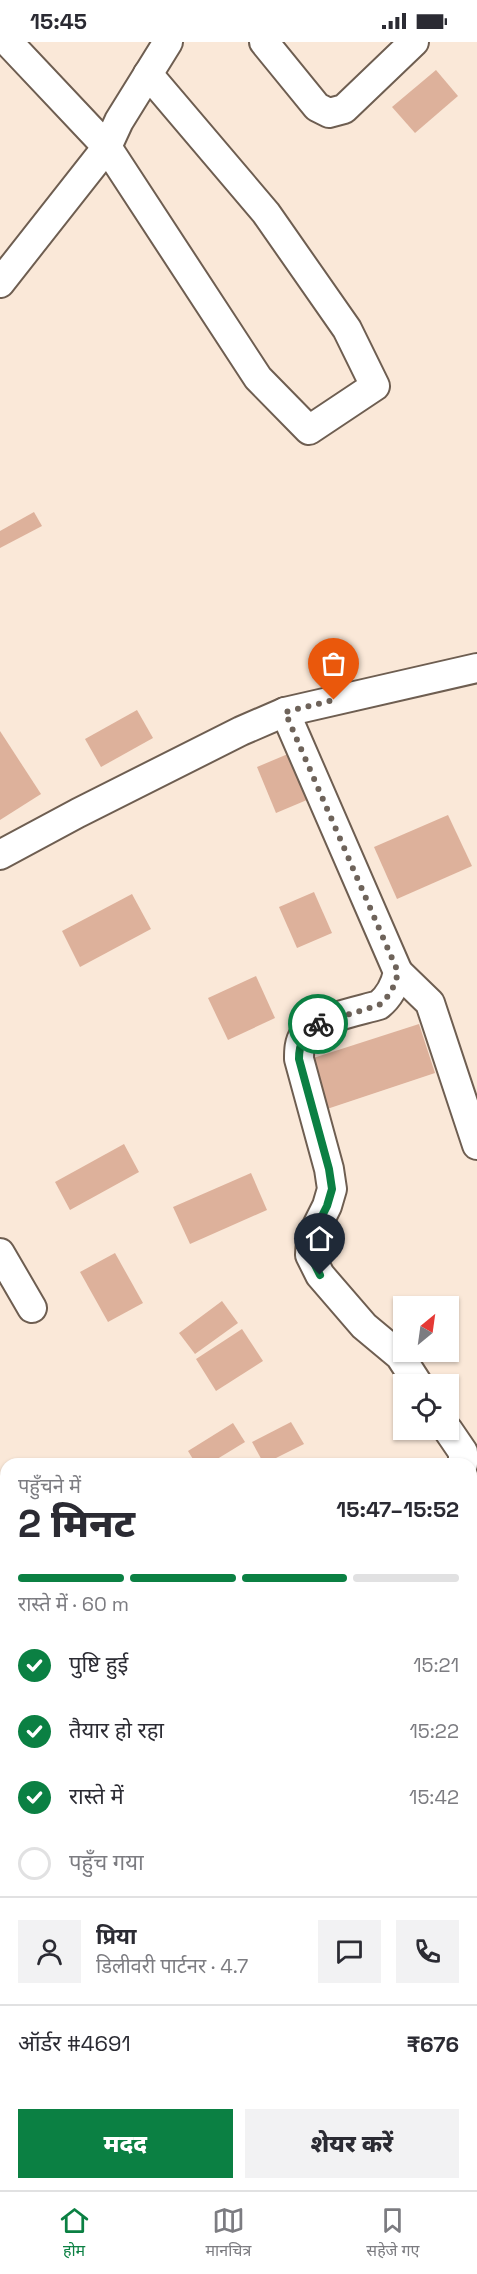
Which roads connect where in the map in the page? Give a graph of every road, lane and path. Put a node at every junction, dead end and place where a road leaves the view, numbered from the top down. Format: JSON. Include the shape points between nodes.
{"nodes":[{"id":1,"x":8,"y":42,"type":"edge"},
{"id":2,"x":168,"y":42,"type":"edge"},
{"id":3,"x":264,"y":42,"type":"edge"},
{"id":4,"x":414,"y":42,"type":"edge"},
{"id":5,"x":148,"y":74,"type":"junction"},
{"id":6,"x":107,"y":147,"type":"junction"},
{"id":7,"x":0,"y":283,"type":"edge"},
{"id":8,"x":477,"y":668,"type":"edge"},
{"id":9,"x":285,"y":712,"type":"junction"},
{"id":10,"x":4,"y":845,"type":"edge"},
{"id":11,"x":398,"y":972,"type":"junction"},
{"id":12,"x":477,"y":1145,"type":"edge"},
{"id":13,"x":0,"y":1253,"type":"edge"},
{"id":14,"x":32,"y":1308,"type":"dead end"},
{"id":15,"x":412,"y":1374,"type":"edge"},
{"id":16,"x":455,"y":1440,"type":"edge"},
{"id":17,"x":463,"y":1458,"type":"edge"}],
"edges":[{"from":1,"to":6,"type":"street"},
{"from":2,"to":5,"type":"street"},
{"from":3,"to":4,"type":"street","via":[[317,107],[329,113],[344,109]]},
{"from":5,"to":6,"type":"street"},
{"from":5,"to":6,"type":"street","via":[[266,213],[347,329],[375,386],[309,430],[258,378]]},
{"from":6,"to":7,"type":"street"},
{"from":8,"to":9,"type":"street"},
{"from":9,"to":10,"type":"street"},
{"from":9,"to":11,"type":"street"},
{"from":11,"to":12,"type":"street","via":[[430,1003]]},
{"from":11,"to":15,"type":"street","via":[[394,987],[379,1005],[317,1024],[304,1035],[299,1059],[332,1189],[311,1238],[310,1255],[320,1275],[364,1326],[400,1356]]},
{"from":13,"to":14,"type":"street"},
{"from":16,"to":17,"type":"street"}]}
